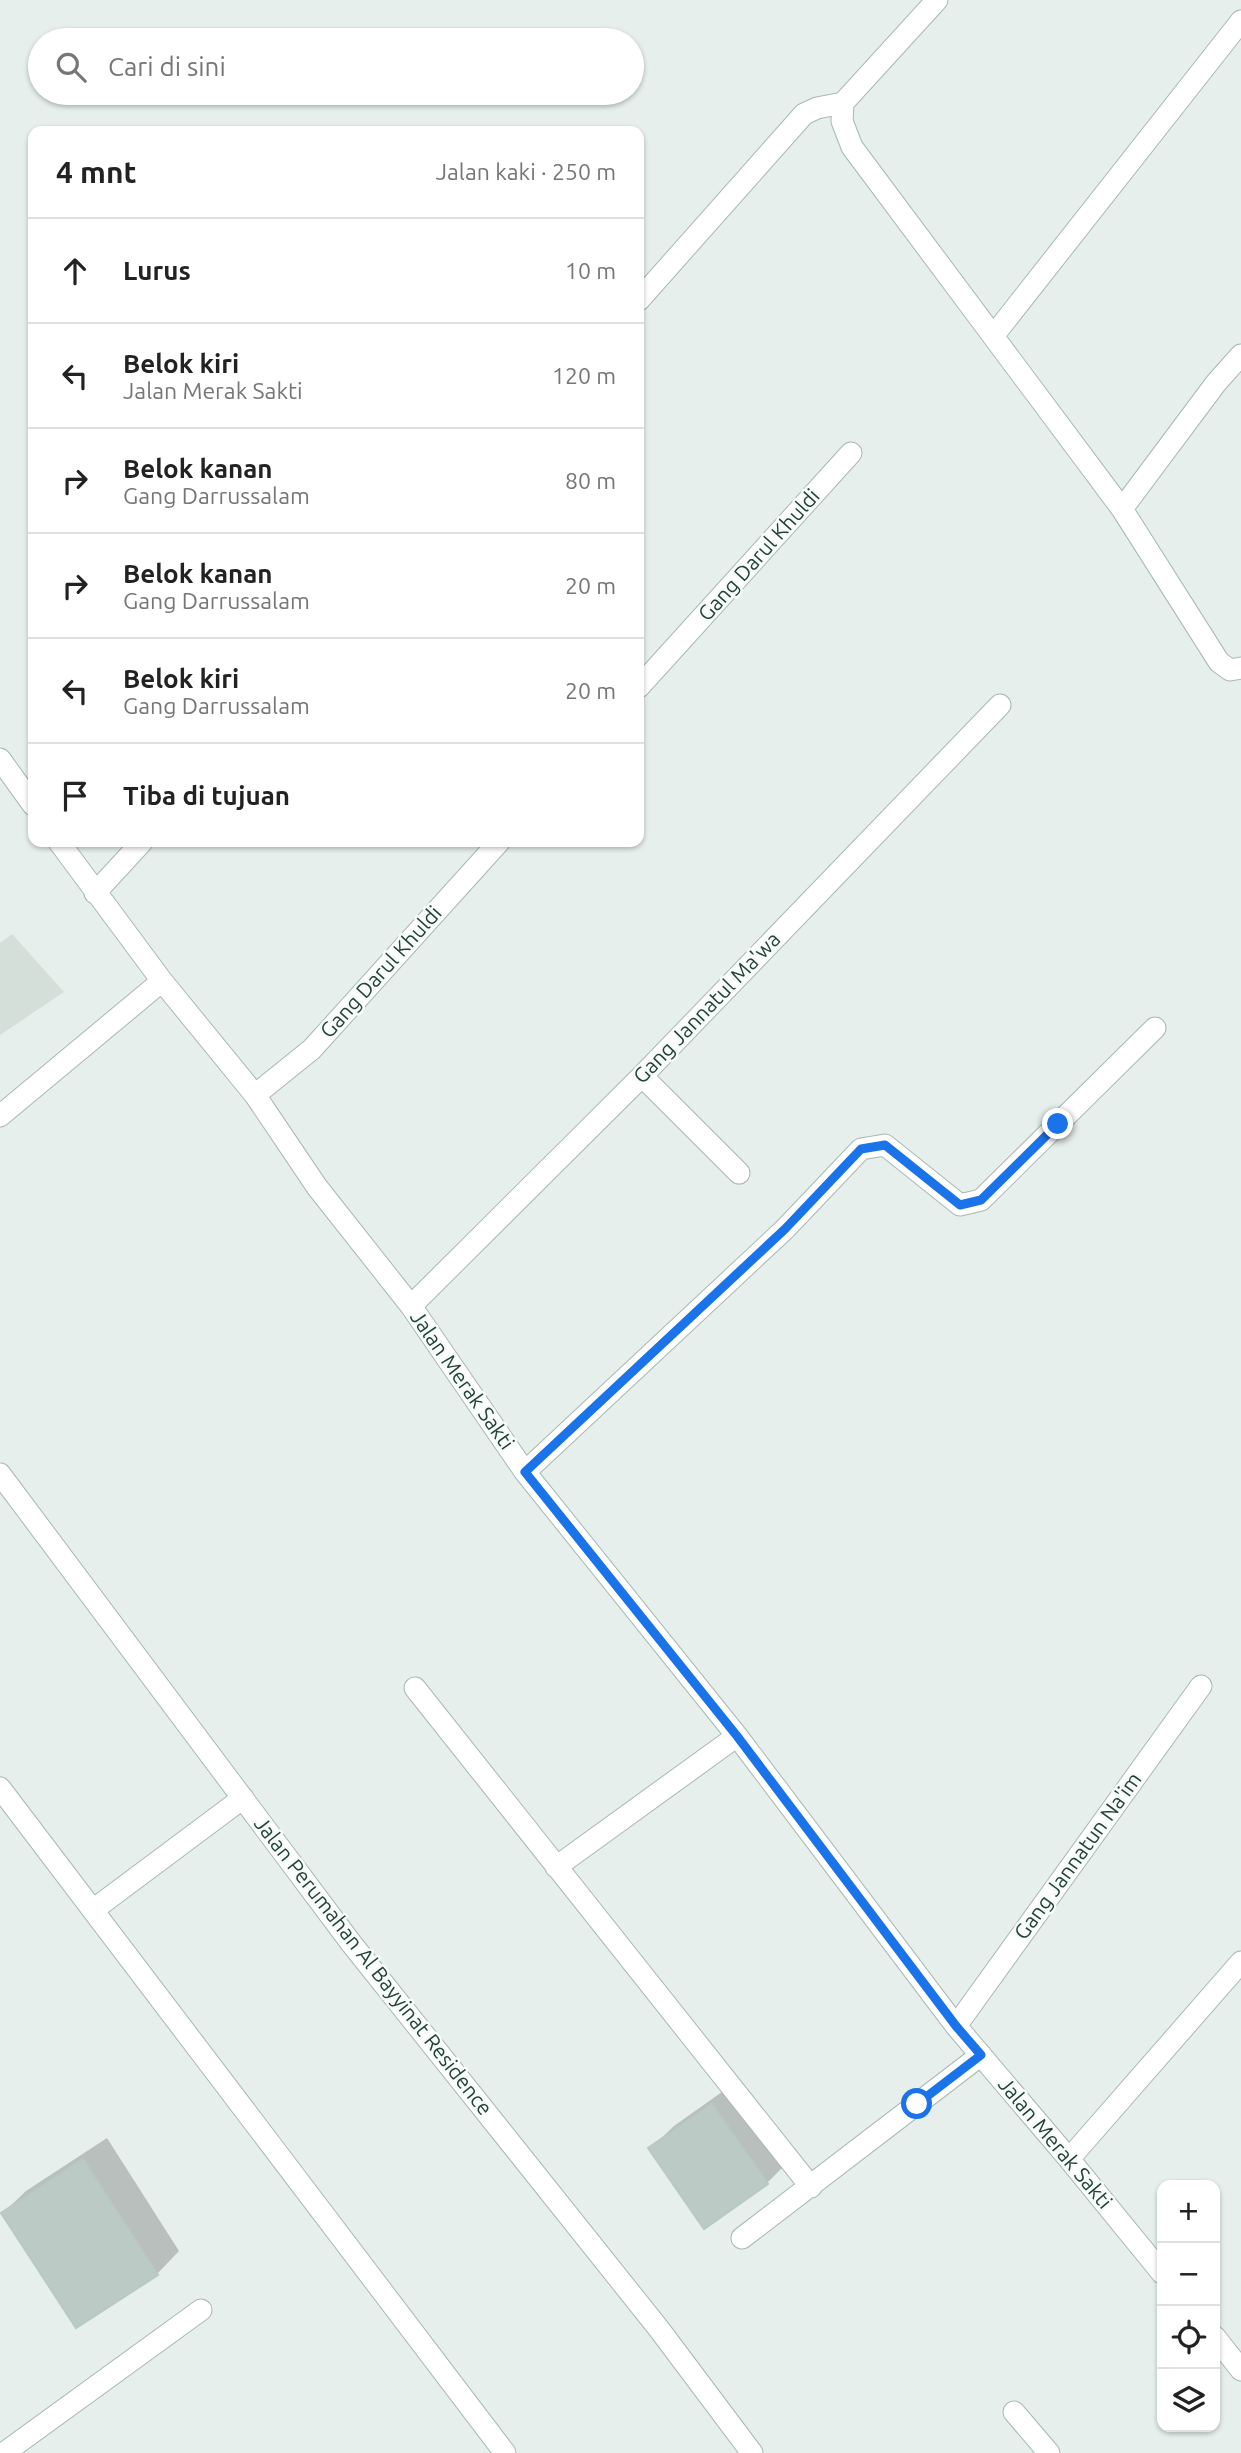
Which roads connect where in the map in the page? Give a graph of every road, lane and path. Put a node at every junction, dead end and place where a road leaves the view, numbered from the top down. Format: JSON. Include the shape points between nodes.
{"nodes":[{"id":1,"x":937,"y":0,"type":"edge"},
{"id":2,"x":1241,"y":21,"type":"edge"},
{"id":3,"x":843,"y":103,"type":"junction"},
{"id":4,"x":644,"y":294,"type":"edge"},
{"id":5,"x":994,"y":335,"type":"junction"},
{"id":6,"x":1241,"y":355,"type":"edge"},
{"id":7,"x":851,"y":453,"type":"dead end"},
{"id":8,"x":1122,"y":509,"type":"junction"},
{"id":9,"x":1241,"y":668,"type":"edge"},
{"id":10,"x":644,"y":681,"type":"edge"},
{"id":11,"x":1000,"y":705,"type":"dead end"},
{"id":12,"x":0,"y":759,"type":"edge"},
{"id":13,"x":28,"y":798,"type":"edge"},
{"id":14,"x":63,"y":847,"type":"edge"},
{"id":15,"x":137,"y":847,"type":"edge"},
{"id":16,"x":494,"y":847,"type":"edge"},
{"id":17,"x":95,"y":893,"type":"junction"},
{"id":18,"x":162,"y":981,"type":"junction"},
{"id":19,"x":1155,"y":1028,"type":"dead end"},
{"id":20,"x":642,"y":1076,"type":"junction"},
{"id":21,"x":255,"y":1095,"type":"junction"},
{"id":22,"x":0,"y":1116,"type":"edge"},
{"id":23,"x":739,"y":1173,"type":"dead end"},
{"id":24,"x":411,"y":1306,"type":"junction"},
{"id":25,"x":525,"y":1472,"type":"junction"},
{"id":26,"x":0,"y":1474,"type":"edge"},
{"id":27,"x":1201,"y":1686,"type":"dead end"},
{"id":28,"x":415,"y":1688,"type":"dead end"},
{"id":29,"x":737,"y":1736,"type":"junction"},
{"id":30,"x":0,"y":1787,"type":"edge"},
{"id":31,"x":243,"y":1798,"type":"junction"},
{"id":32,"x":556,"y":1867,"type":"junction"},
{"id":33,"x":93,"y":1910,"type":"junction"},
{"id":34,"x":1241,"y":1962,"type":"edge"},
{"id":35,"x":956,"y":2026,"type":"junction"},
{"id":36,"x":981,"y":2055,"type":"junction"},
{"id":37,"x":1069,"y":2159,"type":"junction"},
{"id":38,"x":811,"y":2187,"type":"junction"},
{"id":39,"x":742,"y":2238,"type":"dead end"},
{"id":40,"x":1157,"y":2267,"type":"edge"},
{"id":41,"x":201,"y":2310,"type":"dead end"},
{"id":42,"x":1220,"y":2343,"type":"edge"},
{"id":43,"x":1241,"y":2370,"type":"edge"},
{"id":44,"x":1014,"y":2412,"type":"dead end"},
{"id":45,"x":4,"y":2453,"type":"edge"},
{"id":46,"x":505,"y":2453,"type":"edge"},
{"id":47,"x":752,"y":2453,"type":"edge"},
{"id":48,"x":1049,"y":2453,"type":"edge"}],
"edges":[{"from":1,"to":3,"type":"street"},
{"from":2,"to":5,"type":"street"},
{"from":3,"to":4,"type":"street","via":[[804,114]]},
{"from":3,"to":5,"type":"street","via":[[842,121],[852,147]]},
{"from":5,"to":8,"type":"street"},
{"from":6,"to":8,"type":"street"},
{"from":7,"to":10,"type":"street","name":"Gang Darul Khuldi"},
{"from":8,"to":9,"type":"street","via":[[1219,662],[1230,670]]},
{"from":11,"to":20,"type":"street","name":"Gang Jannatul Ma'wa"},
{"from":12,"to":13,"type":"street"},
{"from":14,"to":17,"type":"street","name":"Jalan Merak Sakti"},
{"from":15,"to":17,"type":"street"},
{"from":16,"to":21,"type":"street","name":"Gang Darul Khuldi","via":[[312,1049]]},
{"from":17,"to":18,"type":"street","name":"Jalan Merak Sakti"},
{"from":18,"to":21,"type":"street","name":"Jalan Merak Sakti"},
{"from":18,"to":22,"type":"street"},
{"from":19,"to":25,"type":"street","via":[[981,1200],[960,1205],[885,1145],[861,1149],[785,1229]]},
{"from":20,"to":23,"type":"street"},
{"from":20,"to":24,"type":"street","name":"Gang Jannatul Ma'wa"},
{"from":21,"to":24,"type":"street","name":"Jalan Merak Sakti","via":[[317,1187]]},
{"from":24,"to":25,"type":"street","name":"Jalan Merak Sakti"},
{"from":25,"to":29,"type":"street","name":"Jalan Merak Sakti"},
{"from":26,"to":31,"type":"street","name":"Jalan Perumahan Al Bayyinat Residence"},
{"from":27,"to":35,"type":"street","name":"Gang Jannatun Na'im"},
{"from":28,"to":32,"type":"street"},
{"from":29,"to":32,"type":"street"},
{"from":29,"to":35,"type":"street","name":"Jalan Merak Sakti"},
{"from":30,"to":33,"type":"street"},
{"from":31,"to":33,"type":"street"},
{"from":31,"to":47,"type":"street","name":"Jalan Perumahan Al Bayyinat Residence","via":[[351,1943],[659,2329]]},
{"from":32,"to":38,"type":"street"},
{"from":33,"to":46,"type":"street"},
{"from":34,"to":37,"type":"street"},
{"from":35,"to":36,"type":"street","name":"Jalan Merak Sakti"},
{"from":36,"to":37,"type":"street","name":"Jalan Merak Sakti"},
{"from":36,"to":38,"type":"street"},
{"from":37,"to":40,"type":"street","name":"Jalan Merak Sakti"},
{"from":38,"to":39,"type":"street"},
{"from":41,"to":45,"type":"street"},
{"from":42,"to":43,"type":"street"},
{"from":44,"to":48,"type":"street"}]}
